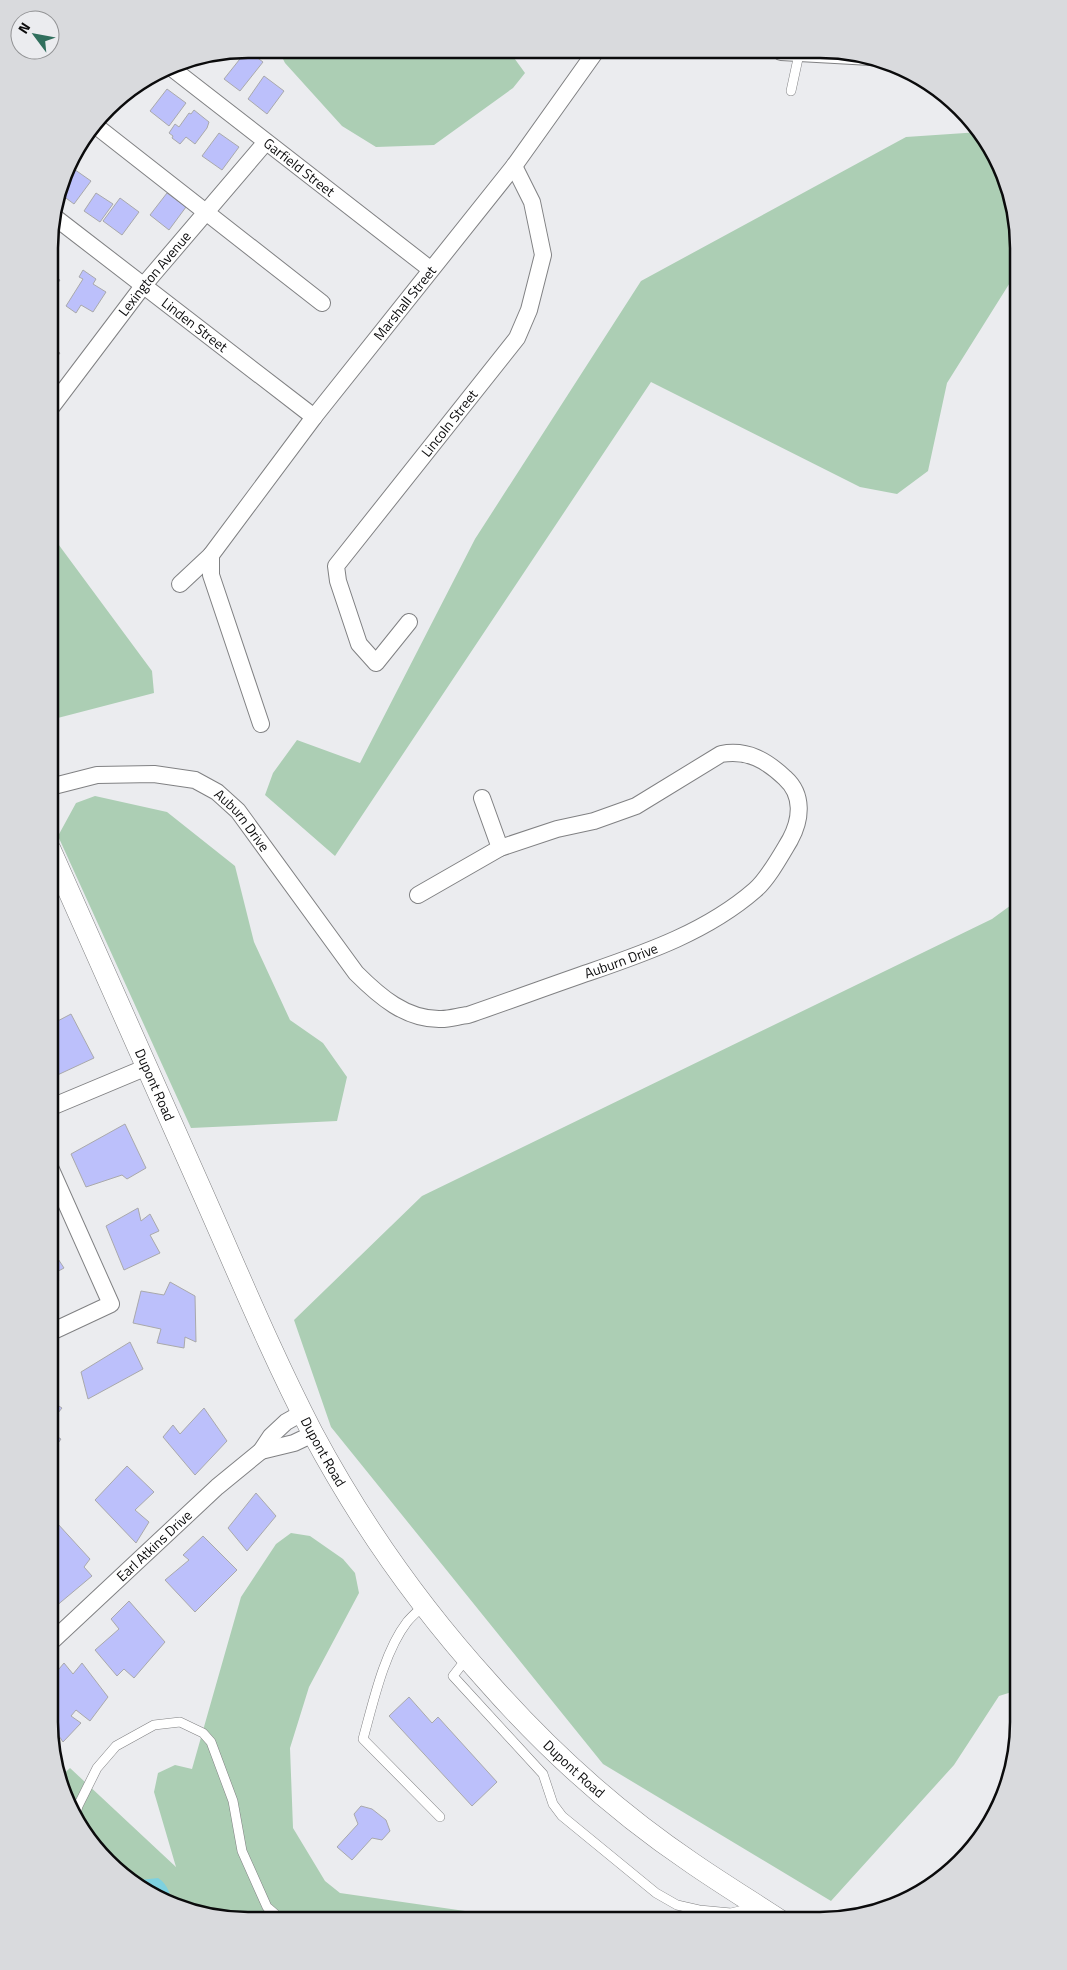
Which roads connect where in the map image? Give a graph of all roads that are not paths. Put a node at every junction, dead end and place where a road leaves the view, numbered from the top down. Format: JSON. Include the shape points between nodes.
{"nodes":[{"id":1,"x":591,"y":58,"type":"edge"},
{"id":2,"x":798,"y":58,"type":"edge"},
{"id":3,"x":176,"y":72,"type":"edge"},
{"id":4,"x":791,"y":91,"type":"dead end"},
{"id":5,"x":100,"y":129,"type":"edge"},
{"id":6,"x":266,"y":142,"type":"junction"},
{"id":7,"x":514,"y":166,"type":"junction"},
{"id":8,"x":206,"y":213,"type":"junction"},
{"id":9,"x":59,"y":222,"type":"edge"},
{"id":10,"x":430,"y":270,"type":"junction"},
{"id":11,"x":143,"y":286,"type":"junction"},
{"id":12,"x":322,"y":303,"type":"dead end"},
{"id":13,"x":58,"y":398,"type":"edge"},
{"id":14,"x":314,"y":417,"type":"junction"},
{"id":15,"x":211,"y":555,"type":"junction"},
{"id":16,"x":180,"y":584,"type":"dead end"},
{"id":17,"x":409,"y":622,"type":"dead end"},
{"id":18,"x":261,"y":724,"type":"dead end"},
{"id":19,"x":58,"y":785,"type":"edge"},
{"id":20,"x":482,"y":798,"type":"dead end"},
{"id":21,"x":500,"y":848,"type":"junction"},
{"id":22,"x":58,"y":867,"type":"edge"},
{"id":23,"x":418,"y":895,"type":"dead end"},
{"id":24,"x":147,"y":1068,"type":"junction"},
{"id":25,"x":58,"y":1104,"type":"edge"},
{"id":26,"x":58,"y":1185,"type":"edge"},
{"id":27,"x":58,"y":1329,"type":"edge"},
{"id":28,"x":302,"y":1413,"type":"junction"},
{"id":29,"x":313,"y":1434,"type":"junction"},
{"id":30,"x":261,"y":1451,"type":"junction"},
{"id":31,"x":424,"y":1605,"type":"junction"},
{"id":32,"x":58,"y":1636,"type":"edge"},
{"id":33,"x":467,"y":1658,"type":"junction"},
{"id":34,"x":78,"y":1807,"type":"edge"},
{"id":35,"x":440,"y":1817,"type":"dead end"},
{"id":36,"x":759,"y":1906,"type":"junction"},
{"id":37,"x":273,"y":1912,"type":"edge"},
{"id":38,"x":720,"y":1912,"type":"edge"},
{"id":39,"x":735,"y":1912,"type":"edge"},
{"id":40,"x":768,"y":1912,"type":"edge"}],
"edges":[{"from":1,"to":7,"type":"street","name":"Marshall Street"},
{"from":2,"to":4,"type":"lane"},
{"from":3,"to":6,"type":"street","name":"Garfield Street"},
{"from":5,"to":8,"type":"street"},
{"from":6,"to":8,"type":"street","name":"Lexington Avenue"},
{"from":6,"to":10,"type":"street","name":"Garfield Street"},
{"from":7,"to":10,"type":"street","name":"Marshall Street"},
{"from":7,"to":17,"type":"street","name":"Lincoln Street","via":[[532,202],[543,255],[518,338],[336,566],[359,644],[376,663]]},
{"from":8,"to":11,"type":"street","name":"Lexington Avenue"},
{"from":8,"to":12,"type":"street"},
{"from":9,"to":11,"type":"street","name":"Linden Street"},
{"from":10,"to":14,"type":"street","name":"Marshall Street"},
{"from":11,"to":13,"type":"street","name":"Lexington Avenue"},
{"from":11,"to":14,"type":"street","name":"Linden Street"},
{"from":14,"to":15,"type":"street","name":"Marshall Street"},
{"from":15,"to":16,"type":"street","name":"Marshall Street"},
{"from":15,"to":18,"type":"street","via":[[211,575]]},
{"from":19,"to":21,"type":"street","name":"Auburn Drive","via":[[97,775],[154,774],[195,780],[217,792],[238,811],[356,973],[400,1009],[421,1018],[441,1019],[468,1015],[652,950],[720,917],[757,888],[794,832],[800,811],[797,795],[775,769],[753,756],[734,751],[722,754],[636,806]]},
{"from":20,"to":21,"type":"street"},
{"from":21,"to":23,"type":"street","name":"Auburn Drive"},
{"from":22,"to":24,"type":"street","name":"Dupont Road"},
{"from":24,"to":25,"type":"street"},
{"from":24,"to":28,"type":"street","name":"Dupont Road"},
{"from":26,"to":27,"type":"street","via":[[111,1304]]},
{"from":28,"to":29,"type":"street","name":"Dupont Road"},
{"from":28,"to":30,"type":"street","name":"Earl Atkins Drive","via":[[286,1422]]},
{"from":29,"to":30,"type":"street","name":"Earl Atkins Drive","via":[[294,1443]]},
{"from":29,"to":31,"type":"street","name":"Dupont Road","via":[[380,1545]]},
{"from":30,"to":32,"type":"street","name":"Earl Atkins Drive","via":[[217,1487]]},
{"from":31,"to":33,"type":"street","name":"Dupont Road"},
{"from":31,"to":35,"type":"lane","via":[[407,1622],[397,1639],[381,1677],[363,1739]]},
{"from":33,"to":36,"type":"street","name":"Dupont Road","via":[[557,1752],[618,1808],[690,1862]]},
{"from":33,"to":38,"type":"lane","via":[[453,1676],[543,1774],[553,1804],[562,1816],[656,1893],[677,1905]]},
{"from":34,"to":37,"type":"lane","via":[[97,1768],[116,1746],[154,1725],[180,1722],[203,1733],[211,1742],[233,1801],[242,1850],[268,1907]]},
{"from":36,"to":39,"type":"lane"},
{"from":36,"to":40,"type":"street","name":"Dupont Road"}]}
